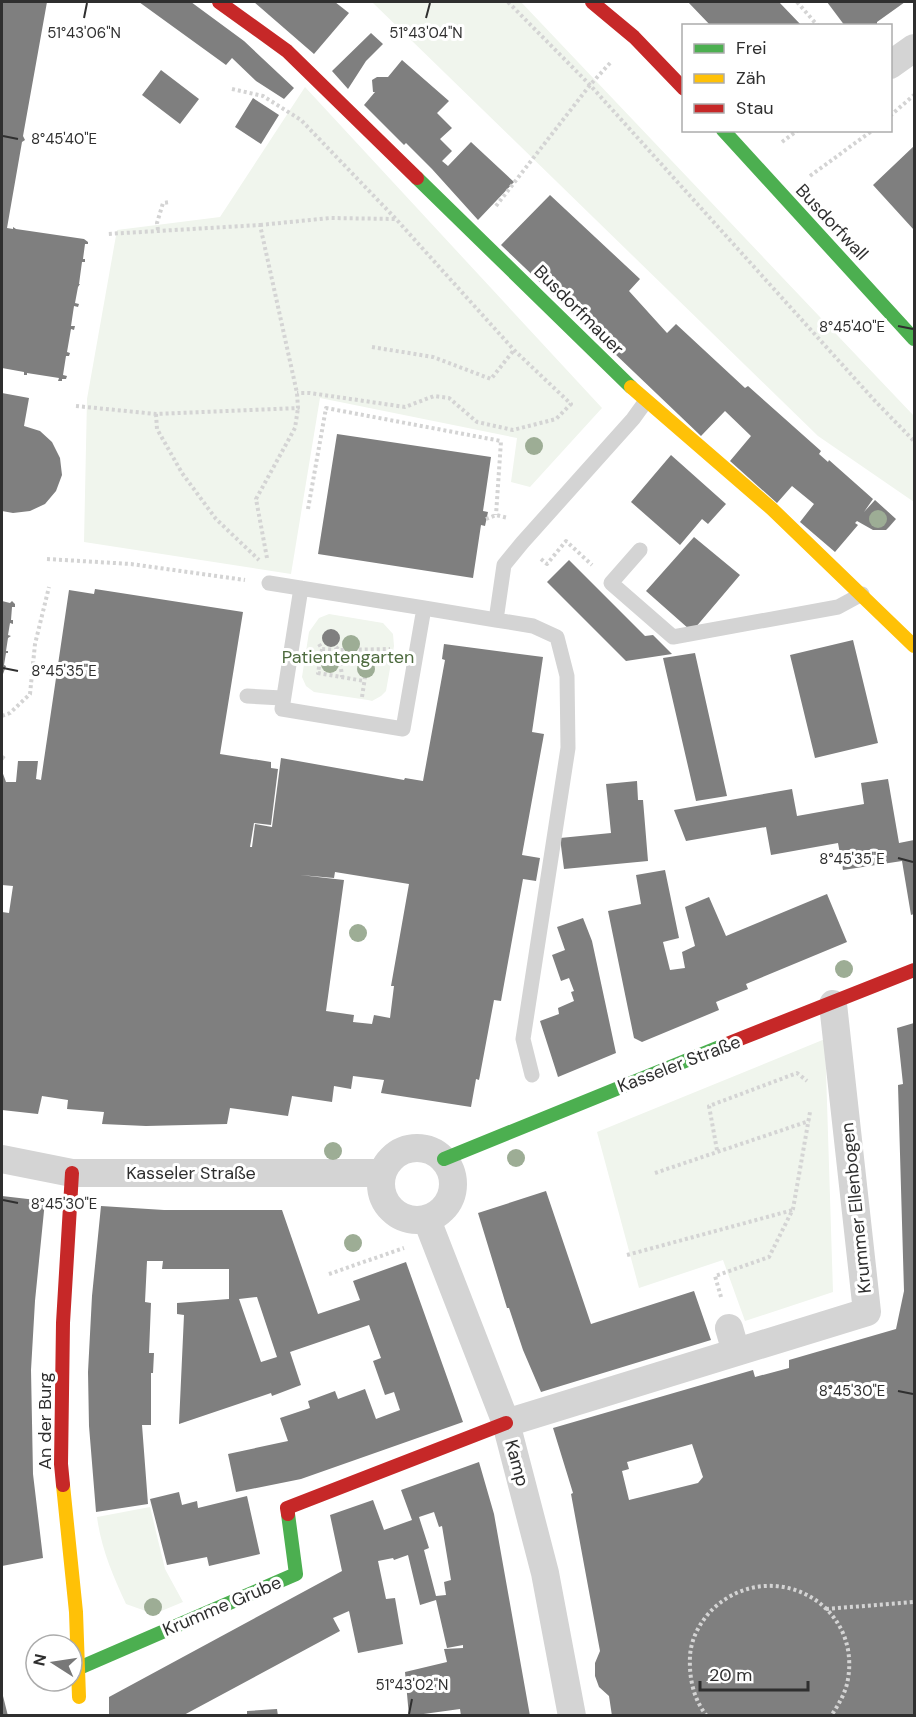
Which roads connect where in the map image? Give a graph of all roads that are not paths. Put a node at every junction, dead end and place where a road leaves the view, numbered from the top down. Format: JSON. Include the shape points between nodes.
{"nodes":[{"id":1,"x":219,"y":2,"type":"edge"},
{"id":2,"x":592,"y":2,"type":"edge"},
{"id":3,"x":915,"y":48,"type":"edge"},
{"id":4,"x":892,"y":64,"type":"edge"},
{"id":5,"x":682,"y":87,"type":"edge"},
{"id":6,"x":725,"y":132,"type":"edge"},
{"id":7,"x":915,"y":339,"type":"edge"},
{"id":8,"x":646,"y":401,"type":"junction"},
{"id":9,"x":640,"y":550,"type":"dead end"},
{"id":10,"x":269,"y":583,"type":"road end"},
{"id":11,"x":301,"y":588,"type":"junction"},
{"id":12,"x":862,"y":594,"type":"junction"},
{"id":13,"x":424,"y":608,"type":"junction"},
{"id":14,"x":496,"y":620,"type":"junction"},
{"id":15,"x":915,"y":646,"type":"edge"},
{"id":16,"x":247,"y":696,"type":"dead end"},
{"id":17,"x":282,"y":698,"type":"junction"},
{"id":18,"x":915,"y":970,"type":"edge"},
{"id":19,"x":833,"y":1004,"type":"junction"},
{"id":20,"x":532,"y":1075,"type":"dead end"},
{"id":21,"x":2,"y":1159,"type":"edge"},
{"id":22,"x":444,"y":1159,"type":"junction"},
{"id":23,"x":72,"y":1173,"type":"junction"},
{"id":24,"x":382,"y":1173,"type":"junction"},
{"id":25,"x":430,"y":1229,"type":"junction"},
{"id":26,"x":506,"y":1423,"type":"junction"},
{"id":27,"x":77,"y":1633,"type":"edge"},
{"id":28,"x":84,"y":1666,"type":"edge"},
{"id":29,"x":572,"y":1716,"type":"edge"}],
"edges":[{"from":1,"to":8,"type":"street","name":"Busdorfmauer","via":[[287,51]]},
{"from":2,"to":5,"type":"street","via":[[634,37]]},
{"from":3,"to":4,"type":"street"},
{"from":6,"to":7,"type":"street","name":"Busdorfwall"},
{"from":8,"to":12,"type":"street","name":"Busdorfmauer","via":[[772,509]]},
{"from":8,"to":14,"type":"lane","via":[[504,565]]},
{"from":9,"to":12,"type":"lane","via":[[611,582],[673,637],[838,607]]},
{"from":10,"to":11,"type":"lane"},
{"from":11,"to":13,"type":"lane"},
{"from":11,"to":17,"type":"lane"},
{"from":12,"to":15,"type":"street","name":"Busdorfmauer"},
{"from":13,"to":14,"type":"lane"},
{"from":13,"to":17,"type":"lane","via":[[404,729],[282,710]]},
{"from":14,"to":20,"type":"lane","via":[[533,626],[557,637],[567,676],[568,748],[523,1039]]},
{"from":16,"to":17,"type":"lane"},
{"from":18,"to":19,"type":"street","name":"Kasseler Straße"},
{"from":19,"to":22,"type":"street","name":"Kasseler Straße"},
{"from":19,"to":26,"type":"street","name":"Krummer Ellenbogen","via":[[867,1312],[733,1340]]},
{"from":21,"to":23,"type":"street","name":"Kasseler Straße"},
{"from":22,"to":24,"type":"street","via":[[429,1149],[411,1148],[394,1156]]},
{"from":22,"to":25,"type":"street","via":[[451,1170],[453,1194]]},
{"from":23,"to":24,"type":"street","name":"Kasseler Straße"},
{"from":23,"to":27,"type":"street","name":"An der Burg","via":[[63,1323],[61,1464]]},
{"from":24,"to":25,"type":"street","via":[[382,1196],[387,1206],[395,1214]]},
{"from":25,"to":26,"type":"street","name":"Kamp"},
{"from":26,"to":28,"type":"street","name":"Krumme Grube","via":[[287,1508],[296,1574]]},
{"from":26,"to":29,"type":"street","name":"Kamp","via":[[545,1573]]}]}
